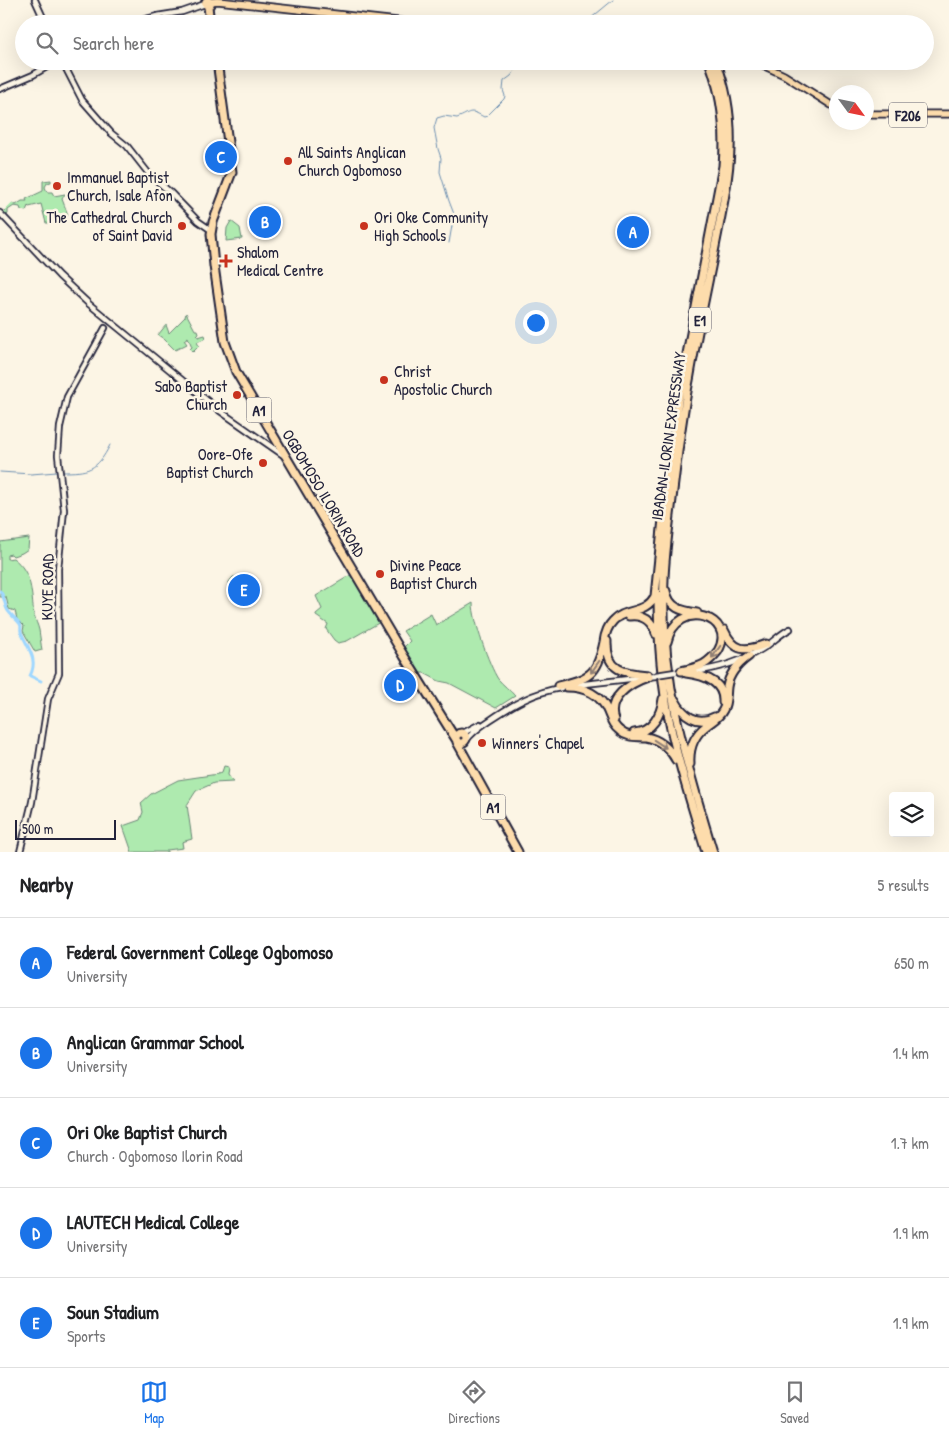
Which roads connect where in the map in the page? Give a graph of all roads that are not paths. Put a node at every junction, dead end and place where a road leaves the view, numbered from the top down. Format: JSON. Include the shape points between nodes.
{"nodes":[{"id":1,"x":35,"y":0,"type":"edge"},
{"id":2,"x":208,"y":2,"type":"edge"},
{"id":3,"x":296,"y":10,"type":"junction"},
{"id":4,"x":42,"y":15,"type":"edge"},
{"id":5,"x":163,"y":15,"type":"edge"},
{"id":6,"x":175,"y":15,"type":"edge"},
{"id":7,"x":209,"y":15,"type":"edge"},
{"id":8,"x":336,"y":15,"type":"edge"},
{"id":9,"x":342,"y":15,"type":"edge"},
{"id":10,"x":38,"y":70,"type":"edge"},
{"id":11,"x":42,"y":70,"type":"edge"},
{"id":12,"x":67,"y":70,"type":"edge"},
{"id":13,"x":218,"y":70,"type":"edge"},
{"id":14,"x":713,"y":70,"type":"edge"},
{"id":15,"x":719,"y":70,"type":"edge"},
{"id":16,"x":770,"y":70,"type":"edge"},
{"id":17,"x":773,"y":70,"type":"edge"},
{"id":18,"x":787,"y":77,"type":"junction"},
{"id":19,"x":0,"y":88,"type":"edge"},
{"id":20,"x":829,"y":104,"type":"edge"},
{"id":21,"x":874,"y":114,"type":"edge"},
{"id":22,"x":949,"y":114,"type":"edge"},
{"id":23,"x":0,"y":213,"type":"edge"},
{"id":24,"x":211,"y":230,"type":"junction"},
{"id":25,"x":105,"y":328,"type":"dead end"},
{"id":26,"x":280,"y":450,"type":"junction"},
{"id":27,"x":661,"y":580,"type":"junction"},
{"id":28,"x":658,"y":643,"type":"junction"},
{"id":29,"x":766,"y":644,"type":"junction"},
{"id":30,"x":666,"y":647,"type":"junction"},
{"id":31,"x":749,"y":656,"type":"junction"},
{"id":32,"x":680,"y":673,"type":"junction"},
{"id":33,"x":648,"y":676,"type":"junction"},
{"id":34,"x":558,"y":686,"type":"junction"},
{"id":35,"x":566,"y":687,"type":"junction"},
{"id":36,"x":668,"y":690,"type":"junction"},
{"id":37,"x":461,"y":739,"type":"junction"},
{"id":38,"x":682,"y":773,"type":"junction"},
{"id":39,"x":692,"y":782,"type":"junction"},
{"id":40,"x":20,"y":852,"type":"edge"},
{"id":41,"x":518,"y":852,"type":"edge"},
{"id":42,"x":706,"y":852,"type":"edge"},
{"id":43,"x":713,"y":852,"type":"edge"}],
"edges":[{"from":1,"to":4,"type":"street"},
{"from":2,"to":3,"type":"main road"},
{"from":2,"to":5,"type":"street"},
{"from":2,"to":6,"type":"street"},
{"from":2,"to":7,"type":"highway"},
{"from":3,"to":8,"type":"main road"},
{"from":3,"to":9,"type":"main road"},
{"from":10,"to":19,"type":"street"},
{"from":11,"to":19,"type":"street"},
{"from":12,"to":24,"type":"street","via":[[82,100],[111,133],[127,146],[149,174]]},
{"from":13,"to":24,"type":"highway","name":"OGBOMOSO ILORIN ROAD","number":"A1","via":[[232,172]]},
{"from":14,"to":27,"type":"highway","name":"IBADAN-ILORIN EXPRESSWAY","number":"E1","via":[[722,110],[723,166],[678,401],[664,509]]},
{"from":15,"to":27,"type":"highway","name":"IBADAN-ILORIN EXPRESSWAY","number":"E1","via":[[730,118],[730,167],[684,405]]},
{"from":16,"to":18,"type":"main road"},
{"from":17,"to":18,"type":"main road"},
{"from":18,"to":20,"type":"main road"},
{"from":21,"to":22,"type":"main road","number":"F206"},
{"from":23,"to":26,"type":"street","via":[[58,276],[89,304],[220,411]]},
{"from":24,"to":26,"type":"highway","name":"OGBOMOSO ILORIN ROAD","number":"A1","via":[[225,342],[236,372]]},
{"from":25,"to":40,"type":"street","name":"KUYE ROAD","via":[[67,397],[60,427],[58,455],[64,510],[58,569],[59,673],[48,699],[33,796]]},
{"from":26,"to":37,"type":"highway","name":"OGBOMOSO ILORIN ROAD","number":"A1","via":[[289,460],[445,722]]},
{"from":27,"to":28,"type":"highway"},
{"from":27,"to":29,"type":"highway","via":[[671,603],[682,610],[707,614],[719,623],[727,638],[737,647],[747,650]]},
{"from":27,"to":30,"type":"highway"},
{"from":27,"to":34,"type":"highway","one_way":true,"via":[[650,604],[620,616],[608,627],[600,660],[591,673],[578,681]]},
{"from":28,"to":33,"type":"highway","via":[[653,626],[640,616],[622,618],[609,633],[607,648],[613,664],[626,673]]},
{"from":28,"to":36,"type":"highway"},
{"from":29,"to":31,"type":"street","via":[[788,627],[767,646]]},
{"from":29,"to":32,"type":"street","via":[[727,663]]},
{"from":30,"to":32,"type":"highway","one_way":true,"via":[[674,626],[685,618],[701,616],[711,620],[721,631],[722,639],[716,653],[703,664]]},
{"from":30,"to":36,"type":"highway"},
{"from":31,"to":32,"type":"street","via":[[718,668]]},
{"from":31,"to":39,"type":"highway","via":[[731,675],[721,714],[694,740],[689,756]]},
{"from":32,"to":33,"type":"street","bridge":true},
{"from":32,"to":36,"type":"highway","via":[[707,678],[718,686],[723,694],[718,713],[696,721],[678,706]]},
{"from":33,"to":34,"type":"street"},
{"from":33,"to":35,"type":"street"},
{"from":33,"to":36,"type":"highway","via":[[631,684],[616,700],[613,716],[621,729],[637,734],[649,728],[657,719]]},
{"from":34,"to":37,"type":"street","via":[[515,701]]},
{"from":35,"to":37,"type":"street","via":[[538,693],[516,703]]},
{"from":35,"to":38,"type":"highway","one_way":true,"via":[[594,694],[603,703],[612,724],[623,734],[653,739],[662,744],[675,758]]},
{"from":36,"to":38,"type":"highway"},
{"from":36,"to":39,"type":"highway"},
{"from":37,"to":41,"type":"highway","number":"A1","via":[[469,762]]},
{"from":38,"to":42,"type":"highway"},
{"from":39,"to":43,"type":"highway"}]}
